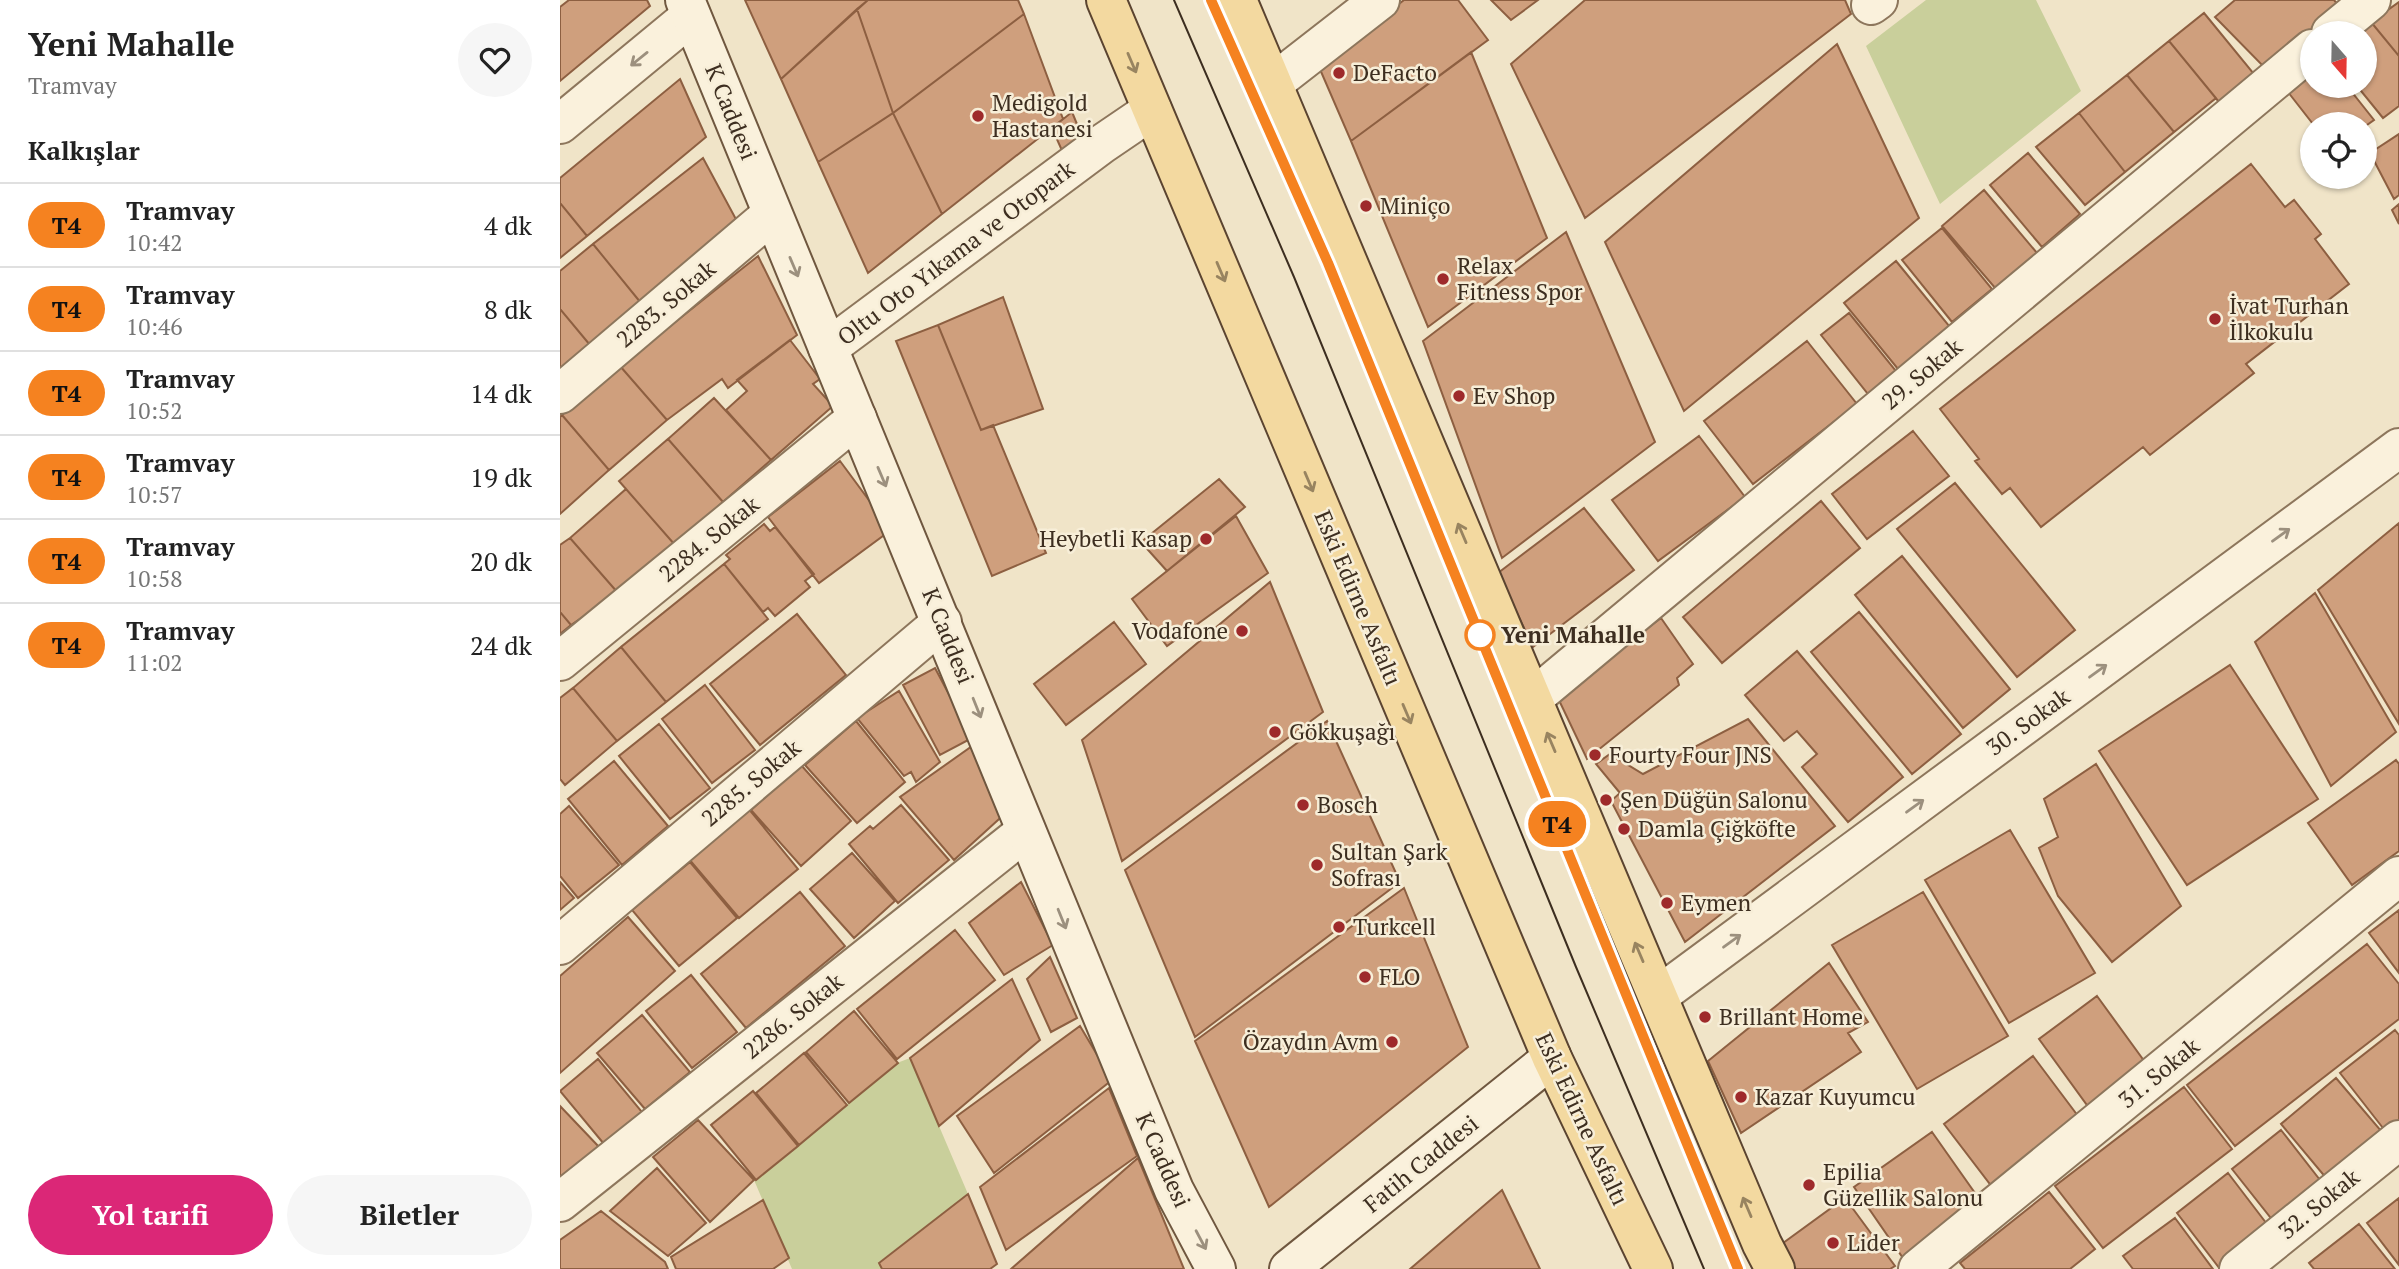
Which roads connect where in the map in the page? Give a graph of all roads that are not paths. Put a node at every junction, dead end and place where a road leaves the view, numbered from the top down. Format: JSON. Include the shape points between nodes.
{"nodes":[{"id":1,"x":1106,"y":0,"type":"edge"},
{"id":2,"x":1237,"y":0,"type":"edge"},
{"id":3,"x":1380,"y":0,"type":"edge"},
{"id":4,"x":2371,"y":0,"type":"edge"},
{"id":5,"x":688,"y":8,"type":"edge"},
{"id":6,"x":2346,"y":21,"type":"edge"},
{"id":7,"x":2300,"y":59,"type":"edge"},
{"id":8,"x":1272,"y":84,"type":"junction"},
{"id":9,"x":1152,"y":110,"type":"junction"},
{"id":10,"x":560,"y":124,"type":"edge"},
{"id":11,"x":772,"y":214,"type":"junction"},
{"id":12,"x":828,"y":348,"type":"junction"},
{"id":13,"x":560,"y":394,"type":"edge"},
{"id":14,"x":857,"y":418,"type":"junction"},
{"id":15,"x":2399,"y":449,"type":"edge"},
{"id":16,"x":942,"y":622,"type":"junction"},
{"id":17,"x":560,"y":661,"type":"edge"},
{"id":18,"x":1532,"y":699,"type":"junction"},
{"id":19,"x":1026,"y":831,"type":"junction"},
{"id":20,"x":2399,"y":876,"type":"edge"},
{"id":21,"x":560,"y":945,"type":"edge"},
{"id":22,"x":1658,"y":996,"type":"junction"},
{"id":23,"x":1552,"y":1058,"type":"junction"},
{"id":24,"x":2399,"y":1140,"type":"edge"},
{"id":25,"x":560,"y":1202,"type":"edge"},
{"id":26,"x":1216,"y":1269,"type":"edge"},
{"id":27,"x":1289,"y":1269,"type":"edge"},
{"id":28,"x":1653,"y":1269,"type":"edge"},
{"id":29,"x":1775,"y":1269,"type":"edge"},
{"id":30,"x":1918,"y":1269,"type":"edge"},
{"id":31,"x":2239,"y":1269,"type":"edge"}],
"edges":[{"from":1,"to":9,"type":"main road","name":"Eski Edirne Asfaltı","one_way":true},
{"from":2,"to":8,"type":"main road"},
{"from":3,"to":8,"type":"street"},
{"from":4,"to":6,"type":"street"},
{"from":5,"to":10,"type":"street","one_way":true},
{"from":5,"to":11,"type":"street","name":"K Caddesi"},
{"from":7,"to":18,"type":"street","name":"29. Sokak"},
{"from":18,"to":8,"type":"main road","one_way":true},
{"from":9,"to":12,"type":"street","name":"Oltu Oto Yıkama ve Otopark"},
{"from":9,"to":23,"type":"main road","name":"Eski Edirne Asfaltı","one_way":true},
{"from":11,"to":12,"type":"street","name":"K Caddesi","one_way":true},
{"from":11,"to":13,"type":"street","name":"2283. Sokak"},
{"from":12,"to":14,"type":"street","name":"K Caddesi"},
{"from":14,"to":16,"type":"street","name":"K Caddesi","one_way":true},
{"from":14,"to":17,"type":"street","name":"2284. Sokak"},
{"from":22,"to":15,"type":"street","name":"30. Sokak","one_way":true},
{"from":16,"to":19,"type":"street","name":"K Caddesi","one_way":true},
{"from":16,"to":21,"type":"street","name":"2285. Sokak"},
{"from":22,"to":18,"type":"main road","one_way":true},
{"from":19,"to":25,"type":"street","name":"2286. Sokak"},
{"from":19,"to":26,"type":"street","name":"K Caddesi","one_way":true,"via":[[1174,1190]]},
{"from":20,"to":30,"type":"street","name":"31. Sokak"},
{"from":29,"to":22,"type":"main road","one_way":true},
{"from":23,"to":27,"type":"street","name":"Fatih Caddesi"},
{"from":23,"to":28,"type":"main road","name":"Eski Edirne Asfaltı"},
{"from":24,"to":31,"type":"street","name":"32. Sokak"}]}
